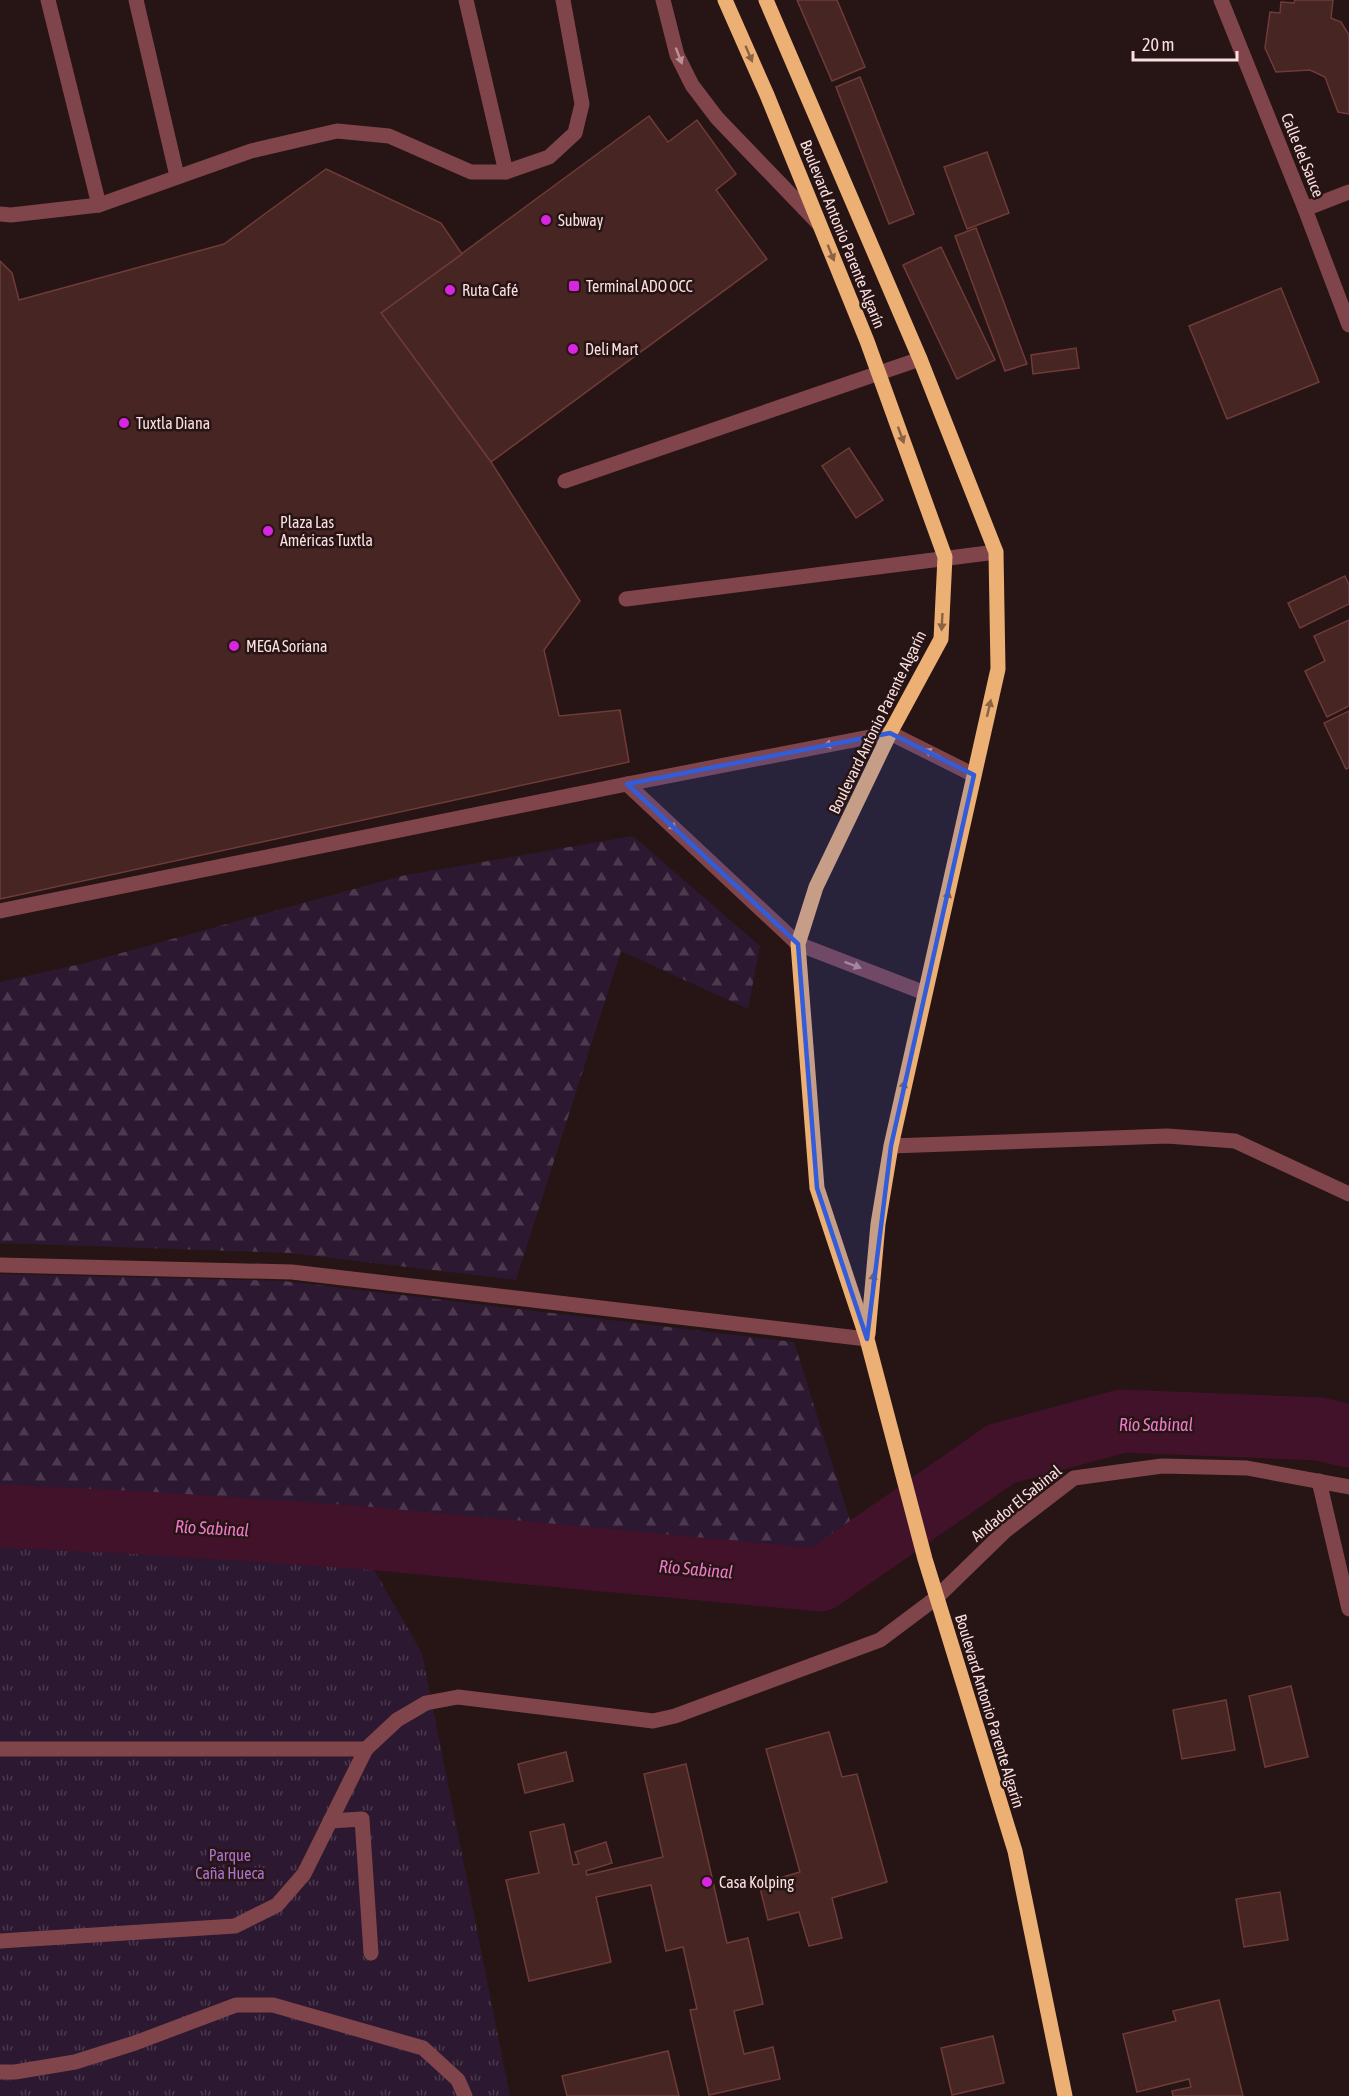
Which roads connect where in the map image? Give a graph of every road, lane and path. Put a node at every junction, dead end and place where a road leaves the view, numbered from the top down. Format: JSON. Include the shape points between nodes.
{"nodes":[{"id":1,"x":48,"y":0,"type":"edge"},
{"id":2,"x":136,"y":0,"type":"edge"},
{"id":3,"x":466,"y":0,"type":"edge"},
{"id":4,"x":563,"y":0,"type":"edge"},
{"id":5,"x":663,"y":0,"type":"edge"},
{"id":6,"x":725,"y":0,"type":"edge"},
{"id":7,"x":766,"y":0,"type":"edge"},
{"id":8,"x":1221,"y":0,"type":"edge"},
{"id":9,"x":506,"y":172,"type":"junction"},
{"id":10,"x":177,"y":176,"type":"junction"},
{"id":11,"x":1349,"y":192,"type":"edge"},
{"id":12,"x":99,"y":205,"type":"junction"},
{"id":13,"x":1305,"y":209,"type":"junction"},
{"id":14,"x":0,"y":214,"type":"edge"},
{"id":15,"x":819,"y":225,"type":"junction"},
{"id":16,"x":1349,"y":325,"type":"edge"},
{"id":17,"x":920,"y":359,"type":"junction"},
{"id":18,"x":879,"y":374,"type":"junction"},
{"id":19,"x":565,"y":481,"type":"dead end"},
{"id":20,"x":996,"y":552,"type":"junction"},
{"id":21,"x":945,"y":557,"type":"junction"},
{"id":22,"x":626,"y":599,"type":"dead end"},
{"id":23,"x":890,"y":733,"type":"junction"},
{"id":24,"x":974,"y":776,"type":"junction"},
{"id":25,"x":627,"y":784,"type":"junction"},
{"id":26,"x":0,"y":911,"type":"edge"},
{"id":27,"x":798,"y":944,"type":"junction"},
{"id":28,"x":925,"y":993,"type":"junction"},
{"id":29,"x":891,"y":1146,"type":"junction"},
{"id":30,"x":1349,"y":1194,"type":"edge"},
{"id":31,"x":0,"y":1265,"type":"edge"},
{"id":32,"x":867,"y":1340,"type":"junction"},
{"id":33,"x":1319,"y":1481,"type":"junction"},
{"id":34,"x":1349,"y":1487,"type":"edge"},
{"id":35,"x":936,"y":1598,"type":"junction"},
{"id":36,"x":1349,"y":1609,"type":"edge"},
{"id":37,"x":0,"y":1749,"type":"edge"},
{"id":38,"x":366,"y":1749,"type":"junction"},
{"id":39,"x":330,"y":1821,"type":"junction"},
{"id":40,"x":0,"y":1941,"type":"edge"},
{"id":41,"x":371,"y":1953,"type":"dead end"},
{"id":42,"x":0,"y":2072,"type":"edge"},
{"id":43,"x":465,"y":2096,"type":"edge"},
{"id":44,"x":1065,"y":2096,"type":"edge"}],
"edges":[{"from":1,"to":12,"type":"street"},
{"from":2,"to":10,"type":"street"},
{"from":3,"to":9,"type":"street"},
{"from":4,"to":9,"type":"street","via":[[582,104],[575,133],[549,157]]},
{"from":5,"to":15,"type":"street","one_way":true,"via":[[677,55],[692,85],[717,118]]},
{"from":6,"to":15,"type":"main road","name":"Boulevard Antonio Parente Algarín","one_way":true},
{"from":7,"to":17,"type":"main road","name":"Boulevard Antonio Parente Algarín"},
{"from":8,"to":13,"type":"street","name":"Calle del Sauce"},
{"from":9,"to":10,"type":"street","via":[[471,172],[389,136],[337,131],[251,151]]},
{"from":10,"to":12,"type":"street"},
{"from":11,"to":13,"type":"street"},
{"from":12,"to":14,"type":"street"},
{"from":13,"to":16,"type":"street","name":"Calle del Sauce"},
{"from":15,"to":18,"type":"main road","name":"Boulevard Antonio Parente Algarín","one_way":true},
{"from":17,"to":18,"type":"street"},
{"from":17,"to":20,"type":"main road","name":"Boulevard Antonio Parente Algarín"},
{"from":18,"to":19,"type":"street"},
{"from":18,"to":21,"type":"main road","name":"Boulevard Antonio Parente Algarín","one_way":true},
{"from":20,"to":21,"type":"street"},
{"from":24,"to":20,"type":"main road","name":"Boulevard Antonio Parente Algarín","one_way":true,"via":[[998,669]]},
{"from":21,"to":22,"type":"street"},
{"from":21,"to":23,"type":"main road","name":"Boulevard Antonio Parente Algarín","one_way":true,"via":[[941,639]]},
{"from":24,"to":23,"type":"street","one_way":true},
{"from":23,"to":25,"type":"street","one_way":true},
{"from":23,"to":27,"type":"main road","name":"Boulevard Antonio Parente Algarín","via":[[816,888]]},
{"from":28,"to":24,"type":"main road","name":"Boulevard Antonio Parente Algarín","one_way":true},
{"from":25,"to":26,"type":"street"},
{"from":25,"to":27,"type":"street","one_way":true},
{"from":27,"to":28,"type":"street","one_way":true},
{"from":27,"to":32,"type":"main road","name":"Boulevard Antonio Parente Algarín","via":[[817,1188]]},
{"from":29,"to":28,"type":"main road","name":"Boulevard Antonio Parente Algarín","one_way":true},
{"from":29,"to":30,"type":"street","via":[[1167,1136],[1235,1141]]},
{"from":32,"to":29,"type":"main road","name":"Boulevard Antonio Parente Algarín","one_way":true,"via":[[878,1224]]},
{"from":31,"to":32,"type":"street","via":[[292,1272]]},
{"from":32,"to":35,"type":"main road","name":"Boulevard Antonio Parente Algarín"},
{"from":33,"to":34,"type":"street","name":"Andador El Sabinal"},
{"from":33,"to":35,"type":"street","name":"Andador El Sabinal","via":[[1247,1468],[1162,1467],[1074,1478],[1005,1531]]},
{"from":33,"to":36,"type":"street"},
{"from":35,"to":38,"type":"street","name":"Andador El Sabinal","via":[[880,1640],[675,1716],[652,1721],[458,1697],[426,1703],[397,1720]]},
{"from":35,"to":44,"type":"main road","name":"Boulevard Antonio Parente Algarín","via":[[1015,1851]]},
{"from":37,"to":38,"type":"street"},
{"from":38,"to":39,"type":"street"},
{"from":39,"to":40,"type":"street","via":[[304,1874],[277,1905],[235,1926]]},
{"from":39,"to":41,"type":"street","via":[[362,1819]]},
{"from":42,"to":43,"type":"street","via":[[75,2062],[236,2005],[273,2005],[423,2049],[458,2080]]}]}
